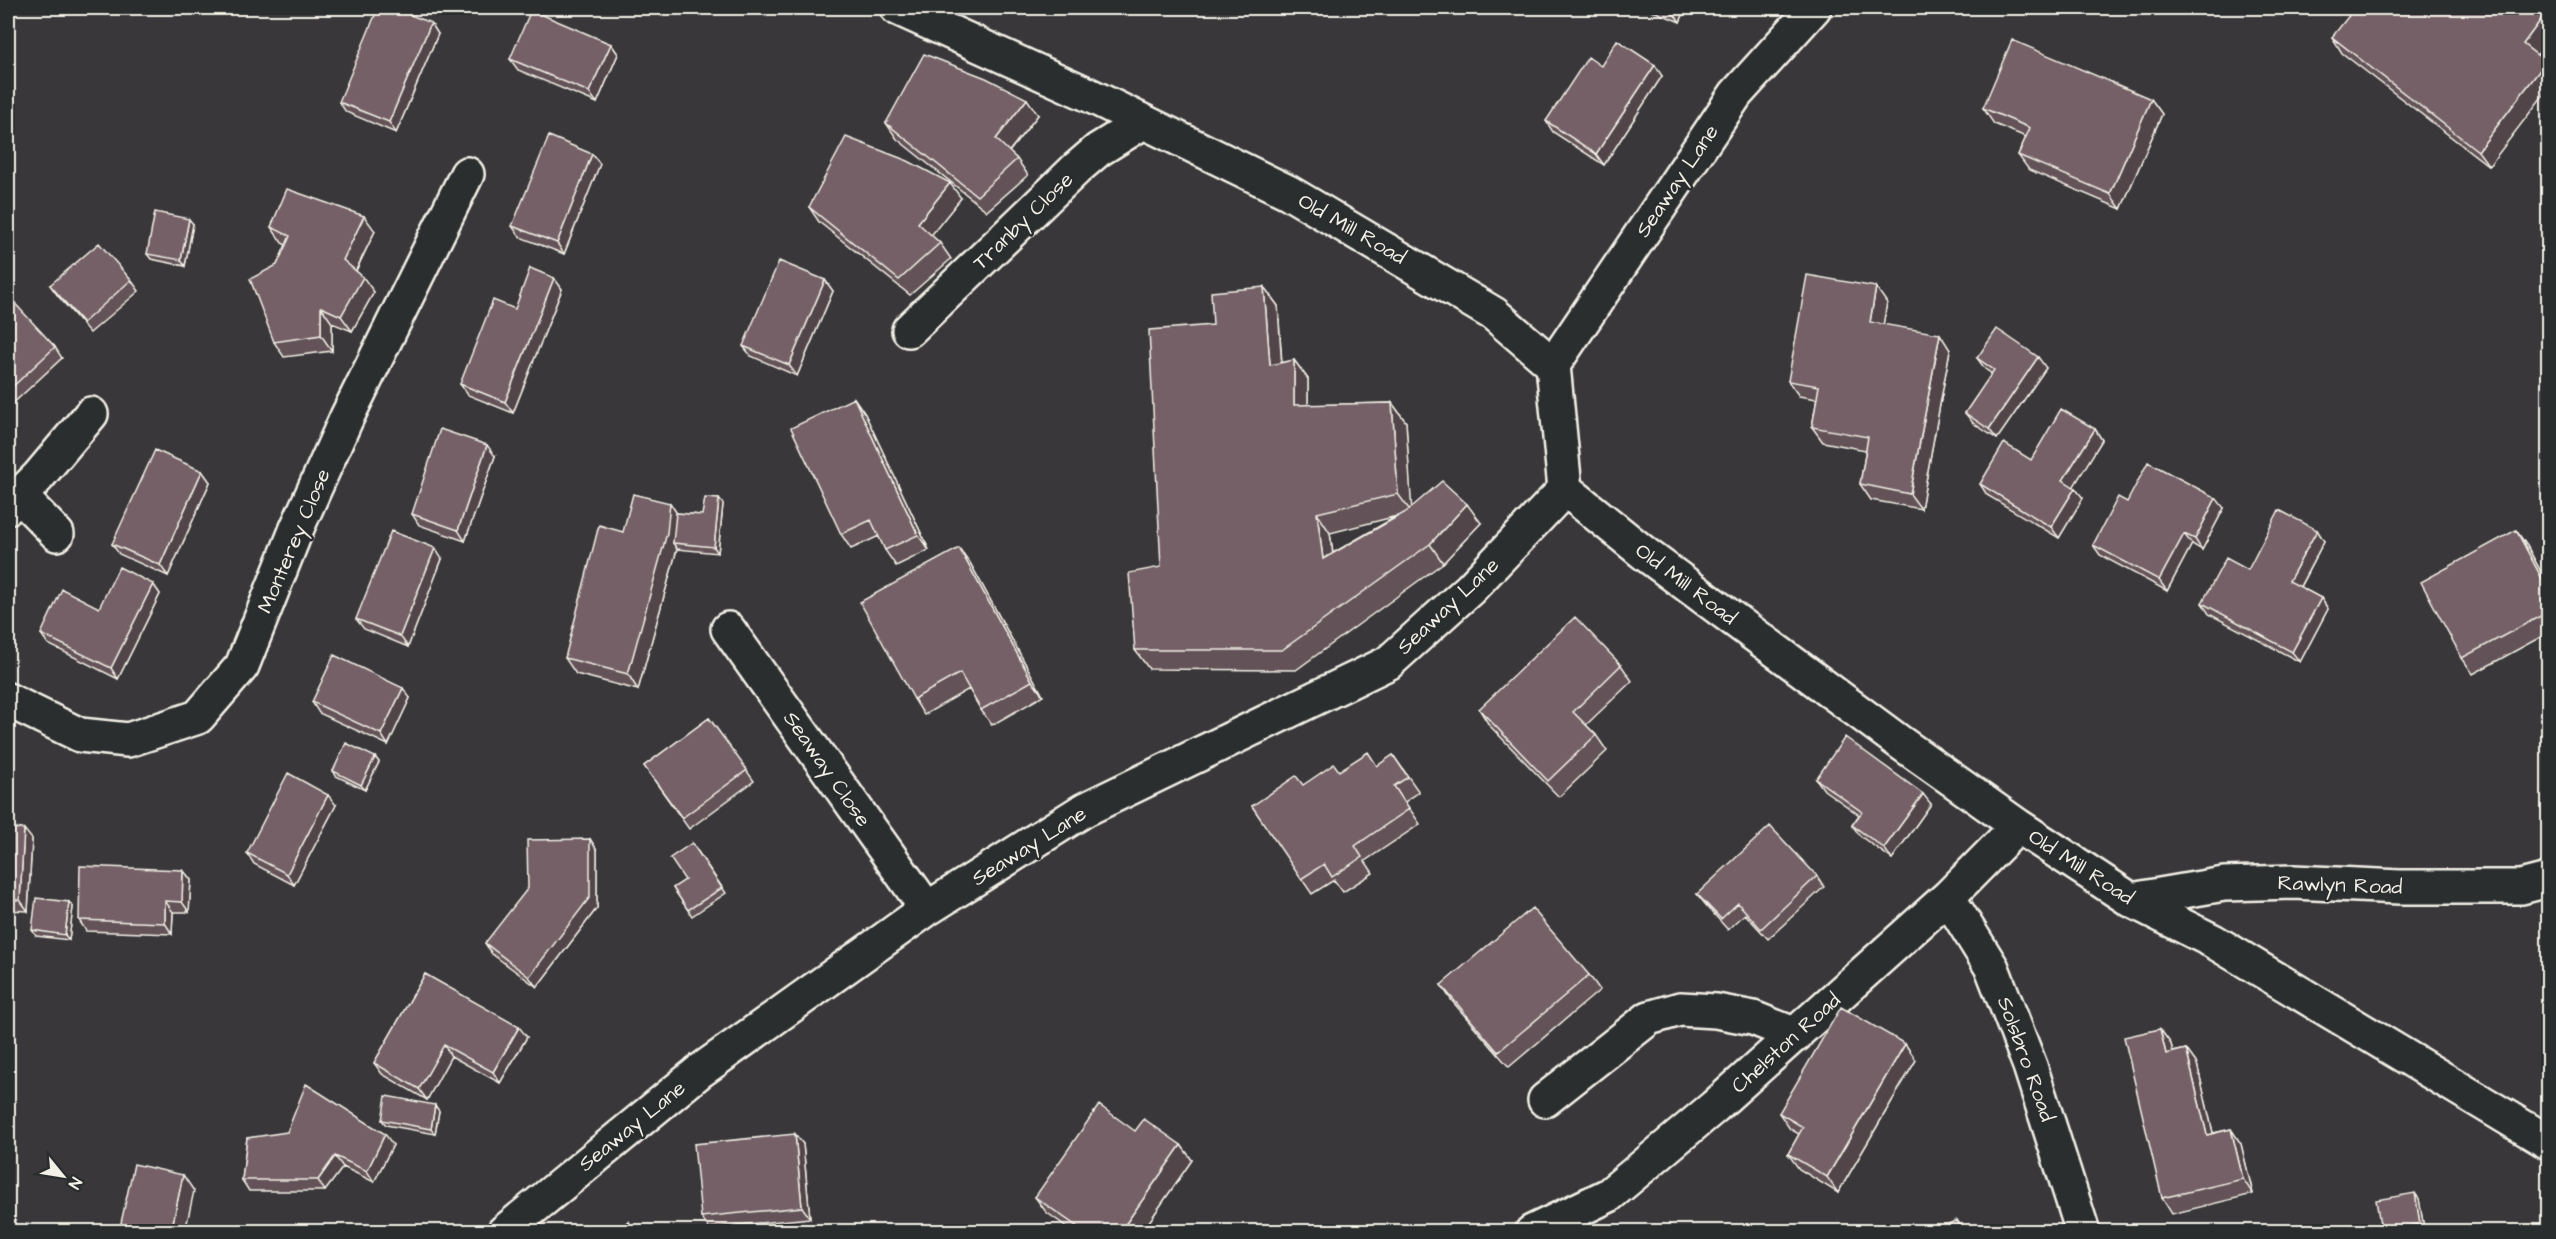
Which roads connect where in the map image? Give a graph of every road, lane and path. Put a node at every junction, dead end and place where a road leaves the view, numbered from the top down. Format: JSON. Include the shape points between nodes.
{"nodes":[{"id":1,"x":897,"y":8,"type":"edge"},
{"id":2,"x":1814,"y":8,"type":"edge"},
{"id":3,"x":1143,"y":122,"type":"junction"},
{"id":4,"x":467,"y":174,"type":"dead end"},
{"id":5,"x":909,"y":330,"type":"dead end"},
{"id":6,"x":1552,"y":365,"type":"junction"},
{"id":7,"x":91,"y":414,"type":"dead end"},
{"id":8,"x":1565,"y":489,"type":"junction"},
{"id":9,"x":13,"y":501,"type":"edge"},
{"id":10,"x":57,"y":534,"type":"dead end"},
{"id":11,"x":728,"y":629,"type":"dead end"},
{"id":12,"x":8,"y":700,"type":"edge"},
{"id":13,"x":2018,"y":826,"type":"junction"},
{"id":14,"x":2548,"y":880,"type":"edge"},
{"id":15,"x":1948,"y":897,"type":"junction"},
{"id":16,"x":2131,"y":900,"type":"junction"},
{"id":17,"x":927,"y":909,"type":"junction"},
{"id":18,"x":1796,"y":1035,"type":"junction"},
{"id":19,"x":1545,"y":1100,"type":"dead end"},
{"id":20,"x":2548,"y":1142,"type":"edge"},
{"id":21,"x":504,"y":1232,"type":"edge"},
{"id":22,"x":1532,"y":1232,"type":"edge"},
{"id":23,"x":2083,"y":1232,"type":"edge"}],
"edges":[{"from":1,"to":3,"type":"street","name":"Old Mill Road"},
{"from":2,"to":6,"type":"street","name":"Seaway Lane","via":[[1736,94]]},
{"from":3,"to":5,"type":"street","name":"Tranby Close","via":[[1084,162]]},
{"from":3,"to":6,"type":"street","name":"Old Mill Road","via":[[1288,192],[1428,273],[1494,314]]},
{"from":4,"to":12,"type":"street","name":"Monterey Close","via":[[347,417],[242,666],[198,717],[128,740],[80,735]]},
{"from":6,"to":8,"type":"street"},
{"from":7,"to":9,"type":"street"},
{"from":8,"to":13,"type":"street","name":"Old Mill Road","via":[[1644,553]]},
{"from":8,"to":17,"type":"street","name":"Seaway Lane","via":[[1470,589],[1388,663],[1084,810]]},
{"from":9,"to":10,"type":"street"},
{"from":11,"to":17,"type":"street","name":"Seaway Close"},
{"from":13,"to":15,"type":"street","name":"Chelston Road"},
{"from":13,"to":16,"type":"street","name":"Old Mill Road"},
{"from":14,"to":16,"type":"street","name":"Rawlyn Road","via":[[2521,887],[2224,884]]},
{"from":15,"to":18,"type":"street","name":"Chelston Road"},
{"from":15,"to":23,"type":"street","name":"Solsbro Road","via":[[1992,968],[2030,1066]]},
{"from":16,"to":20,"type":"street","name":"Old Mill Road","via":[[2213,941]]},
{"from":17,"to":21,"type":"street","name":"Seaway Lane","via":[[700,1071]]},
{"from":18,"to":19,"type":"street","via":[[1753,1018],[1680,1009],[1649,1018]]},
{"from":18,"to":22,"type":"street","name":"Chelston Road","via":[[1609,1195]]}]}
